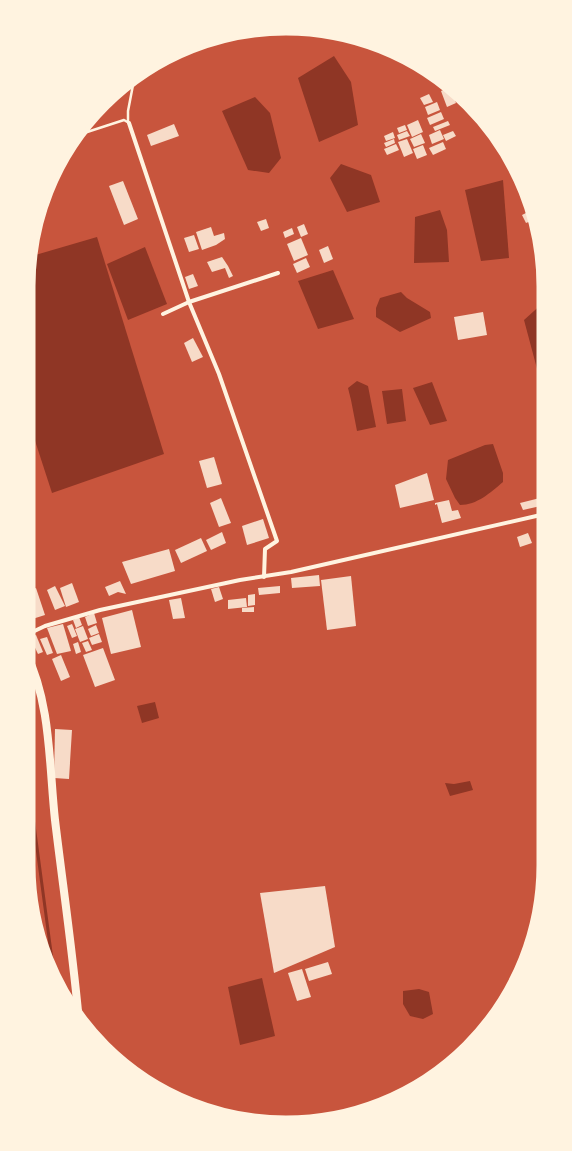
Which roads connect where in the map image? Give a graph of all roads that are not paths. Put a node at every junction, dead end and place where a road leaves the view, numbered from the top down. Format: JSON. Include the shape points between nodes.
{"nodes":[{"id":1,"x":133,"y":84,"type":"edge"},
{"id":2,"x":128,"y":122,"type":"junction"},
{"id":3,"x":84,"y":133,"type":"edge"},
{"id":4,"x":278,"y":273,"type":"dead end"},
{"id":5,"x":189,"y":302,"type":"junction"},
{"id":6,"x":163,"y":314,"type":"dead end"},
{"id":7,"x":539,"y":515,"type":"edge"},
{"id":8,"x":264,"y":577,"type":"junction"},
{"id":9,"x":33,"y":632,"type":"edge"},
{"id":10,"x":33,"y":669,"type":"edge"},
{"id":11,"x":78,"y":1008,"type":"edge"}],
"edges":[{"from":1,"to":2,"type":"lane"},
{"from":2,"to":3,"type":"lane","via":[[124,120]]},
{"from":2,"to":5,"type":"street"},
{"from":4,"to":5,"type":"street"},
{"from":5,"to":6,"type":"street"},
{"from":5,"to":8,"type":"street","via":[[219,374],[277,541],[265,549]]},
{"from":7,"to":8,"type":"street"},
{"from":8,"to":9,"type":"street","via":[[100,610]]},
{"from":10,"to":11,"type":"highway","via":[[45,718]]}]}
